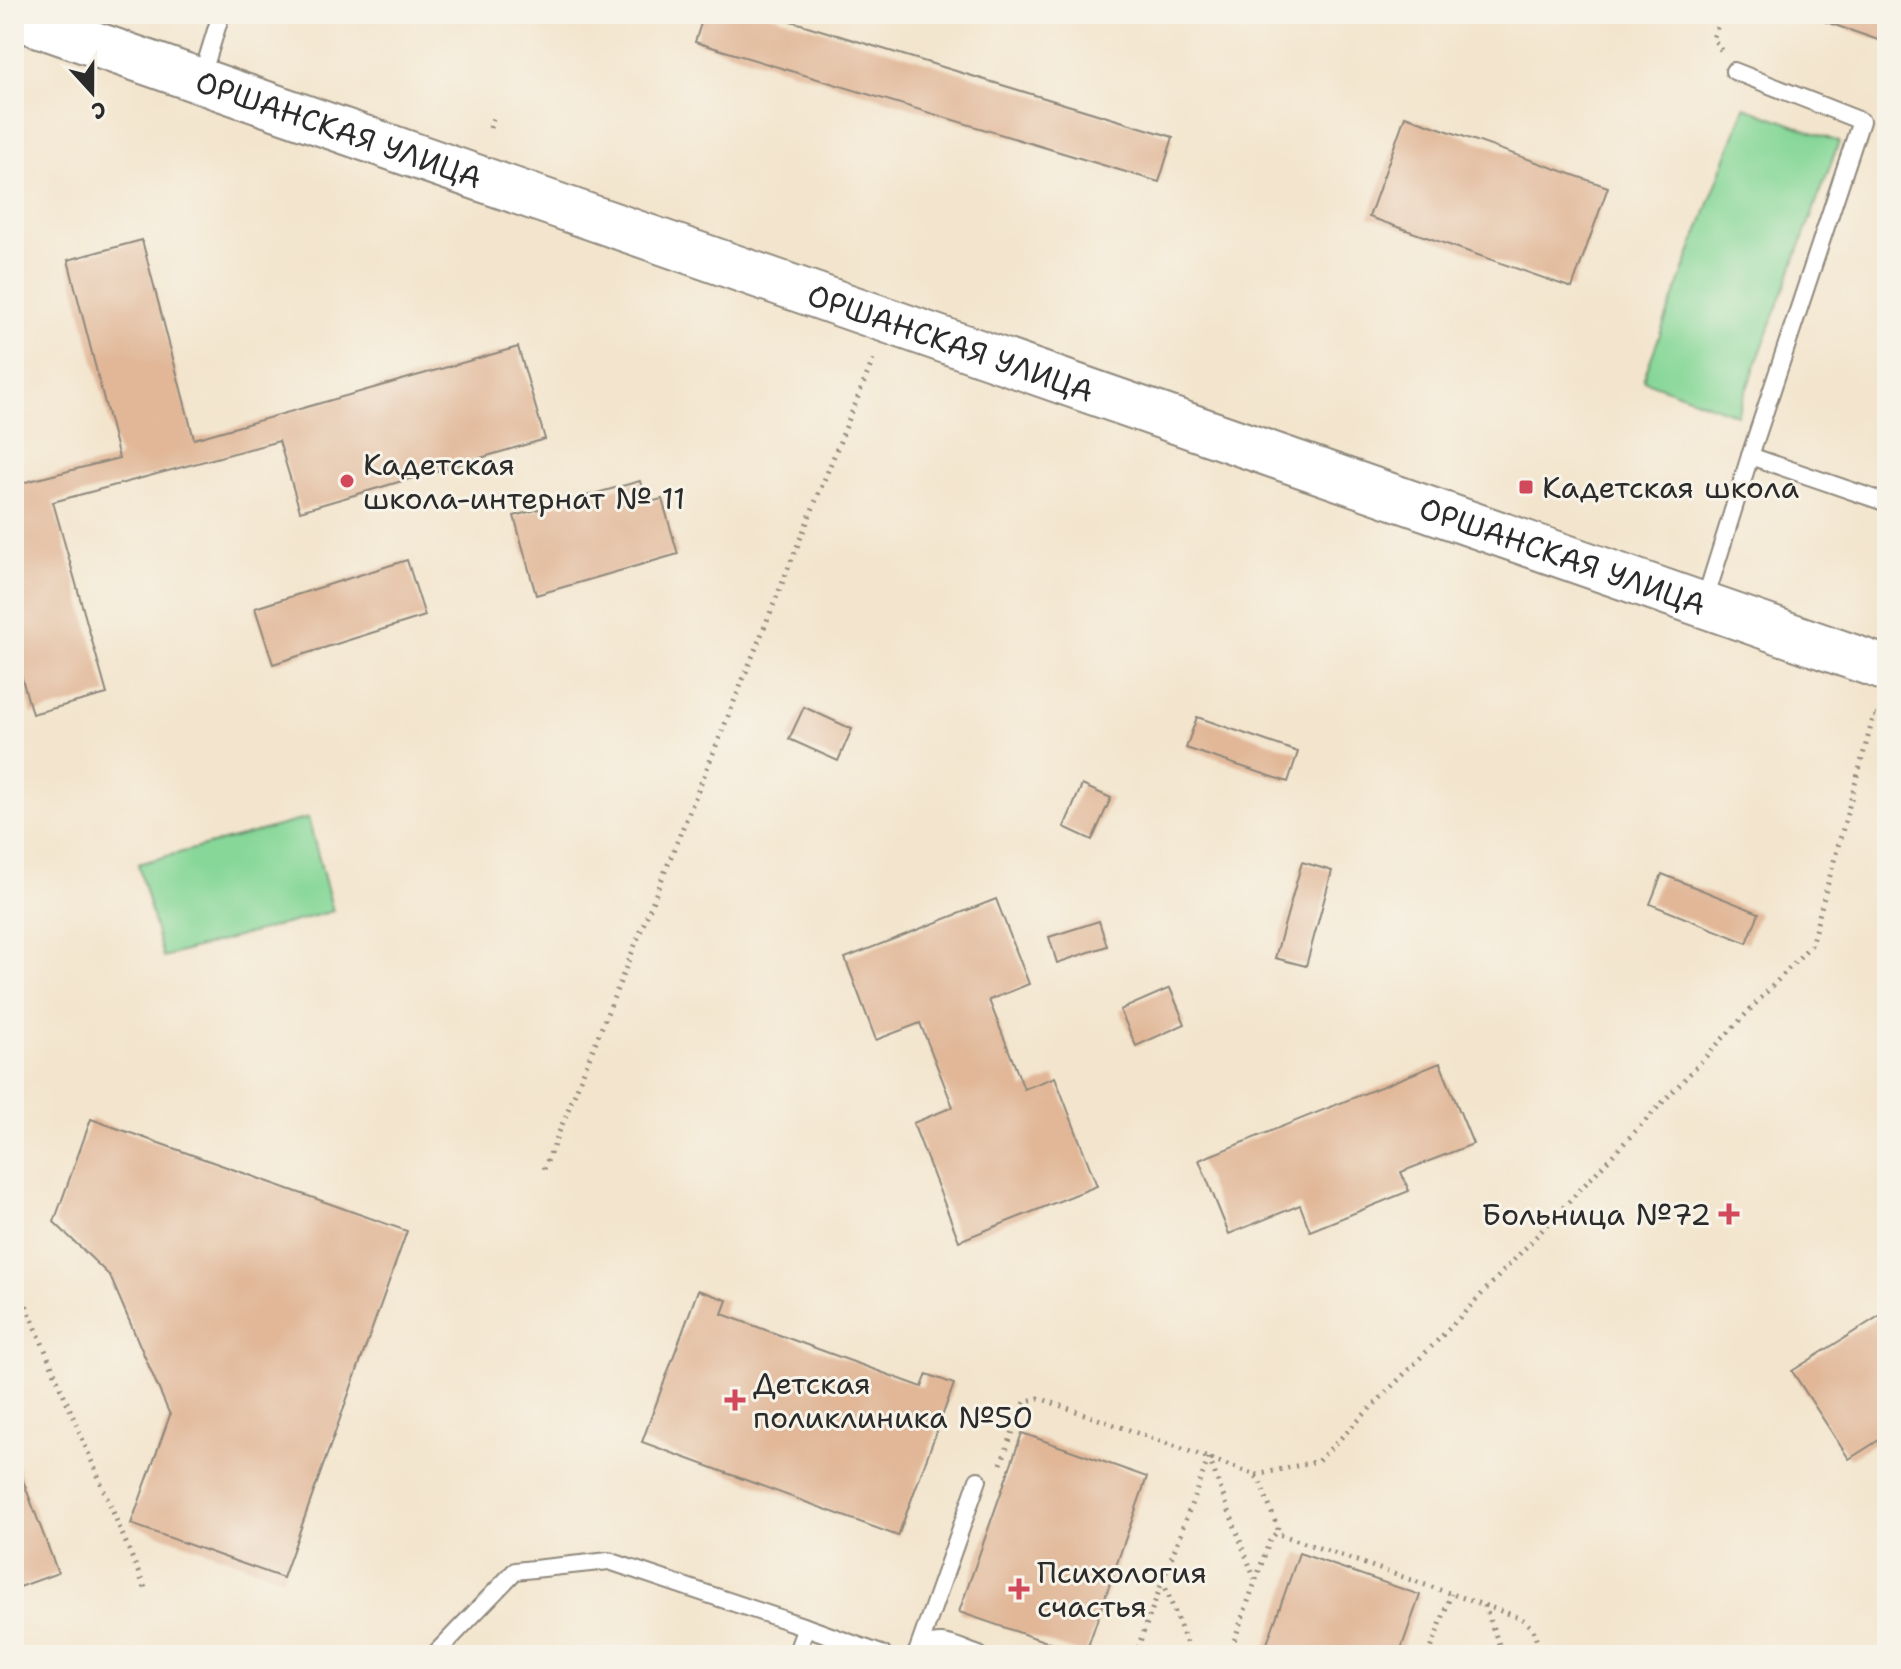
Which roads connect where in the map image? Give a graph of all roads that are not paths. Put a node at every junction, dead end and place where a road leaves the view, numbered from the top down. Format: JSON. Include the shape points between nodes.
{"nodes":[{"id":1,"x":221,"y":14,"type":"edge"},
{"id":2,"x":14,"y":16,"type":"edge"},
{"id":3,"x":1734,"y":71,"type":"dead end"},
{"id":4,"x":200,"y":81,"type":"junction"},
{"id":5,"x":1750,"y":456,"type":"junction"},
{"id":6,"x":1887,"y":503,"type":"edge"},
{"id":7,"x":1704,"y":605,"type":"junction"},
{"id":8,"x":1887,"y":669,"type":"edge"},
{"id":9,"x":978,"y":1480,"type":"road end"},
{"id":10,"x":806,"y":1627,"type":"junction"},
{"id":11,"x":915,"y":1653,"type":"edge"},
{"id":12,"x":434,"y":1655,"type":"edge"},
{"id":13,"x":796,"y":1655,"type":"edge"},
{"id":14,"x":884,"y":1655,"type":"edge"},
{"id":15,"x":979,"y":1655,"type":"edge"}],
"edges":[{"from":1,"to":4,"type":"lane"},
{"from":2,"to":4,"type":"street","name":"ОРШАНСКАЯ УЛИЦА"},
{"from":3,"to":5,"type":"lane","via":[[1861,121]]},
{"from":4,"to":7,"type":"street","name":"ОРШАНСКАЯ УЛИЦА"},
{"from":5,"to":6,"type":"lane"},
{"from":5,"to":7,"type":"lane"},
{"from":7,"to":8,"type":"street","name":"ОРШАНСКАЯ УЛИЦА"},
{"from":9,"to":11,"type":"lane"},
{"from":10,"to":12,"type":"lane","via":[[609,1561],[515,1571]]},
{"from":10,"to":13,"type":"lane"},
{"from":10,"to":14,"type":"lane"},
{"from":11,"to":15,"type":"lane","via":[[939,1641]]}]}
